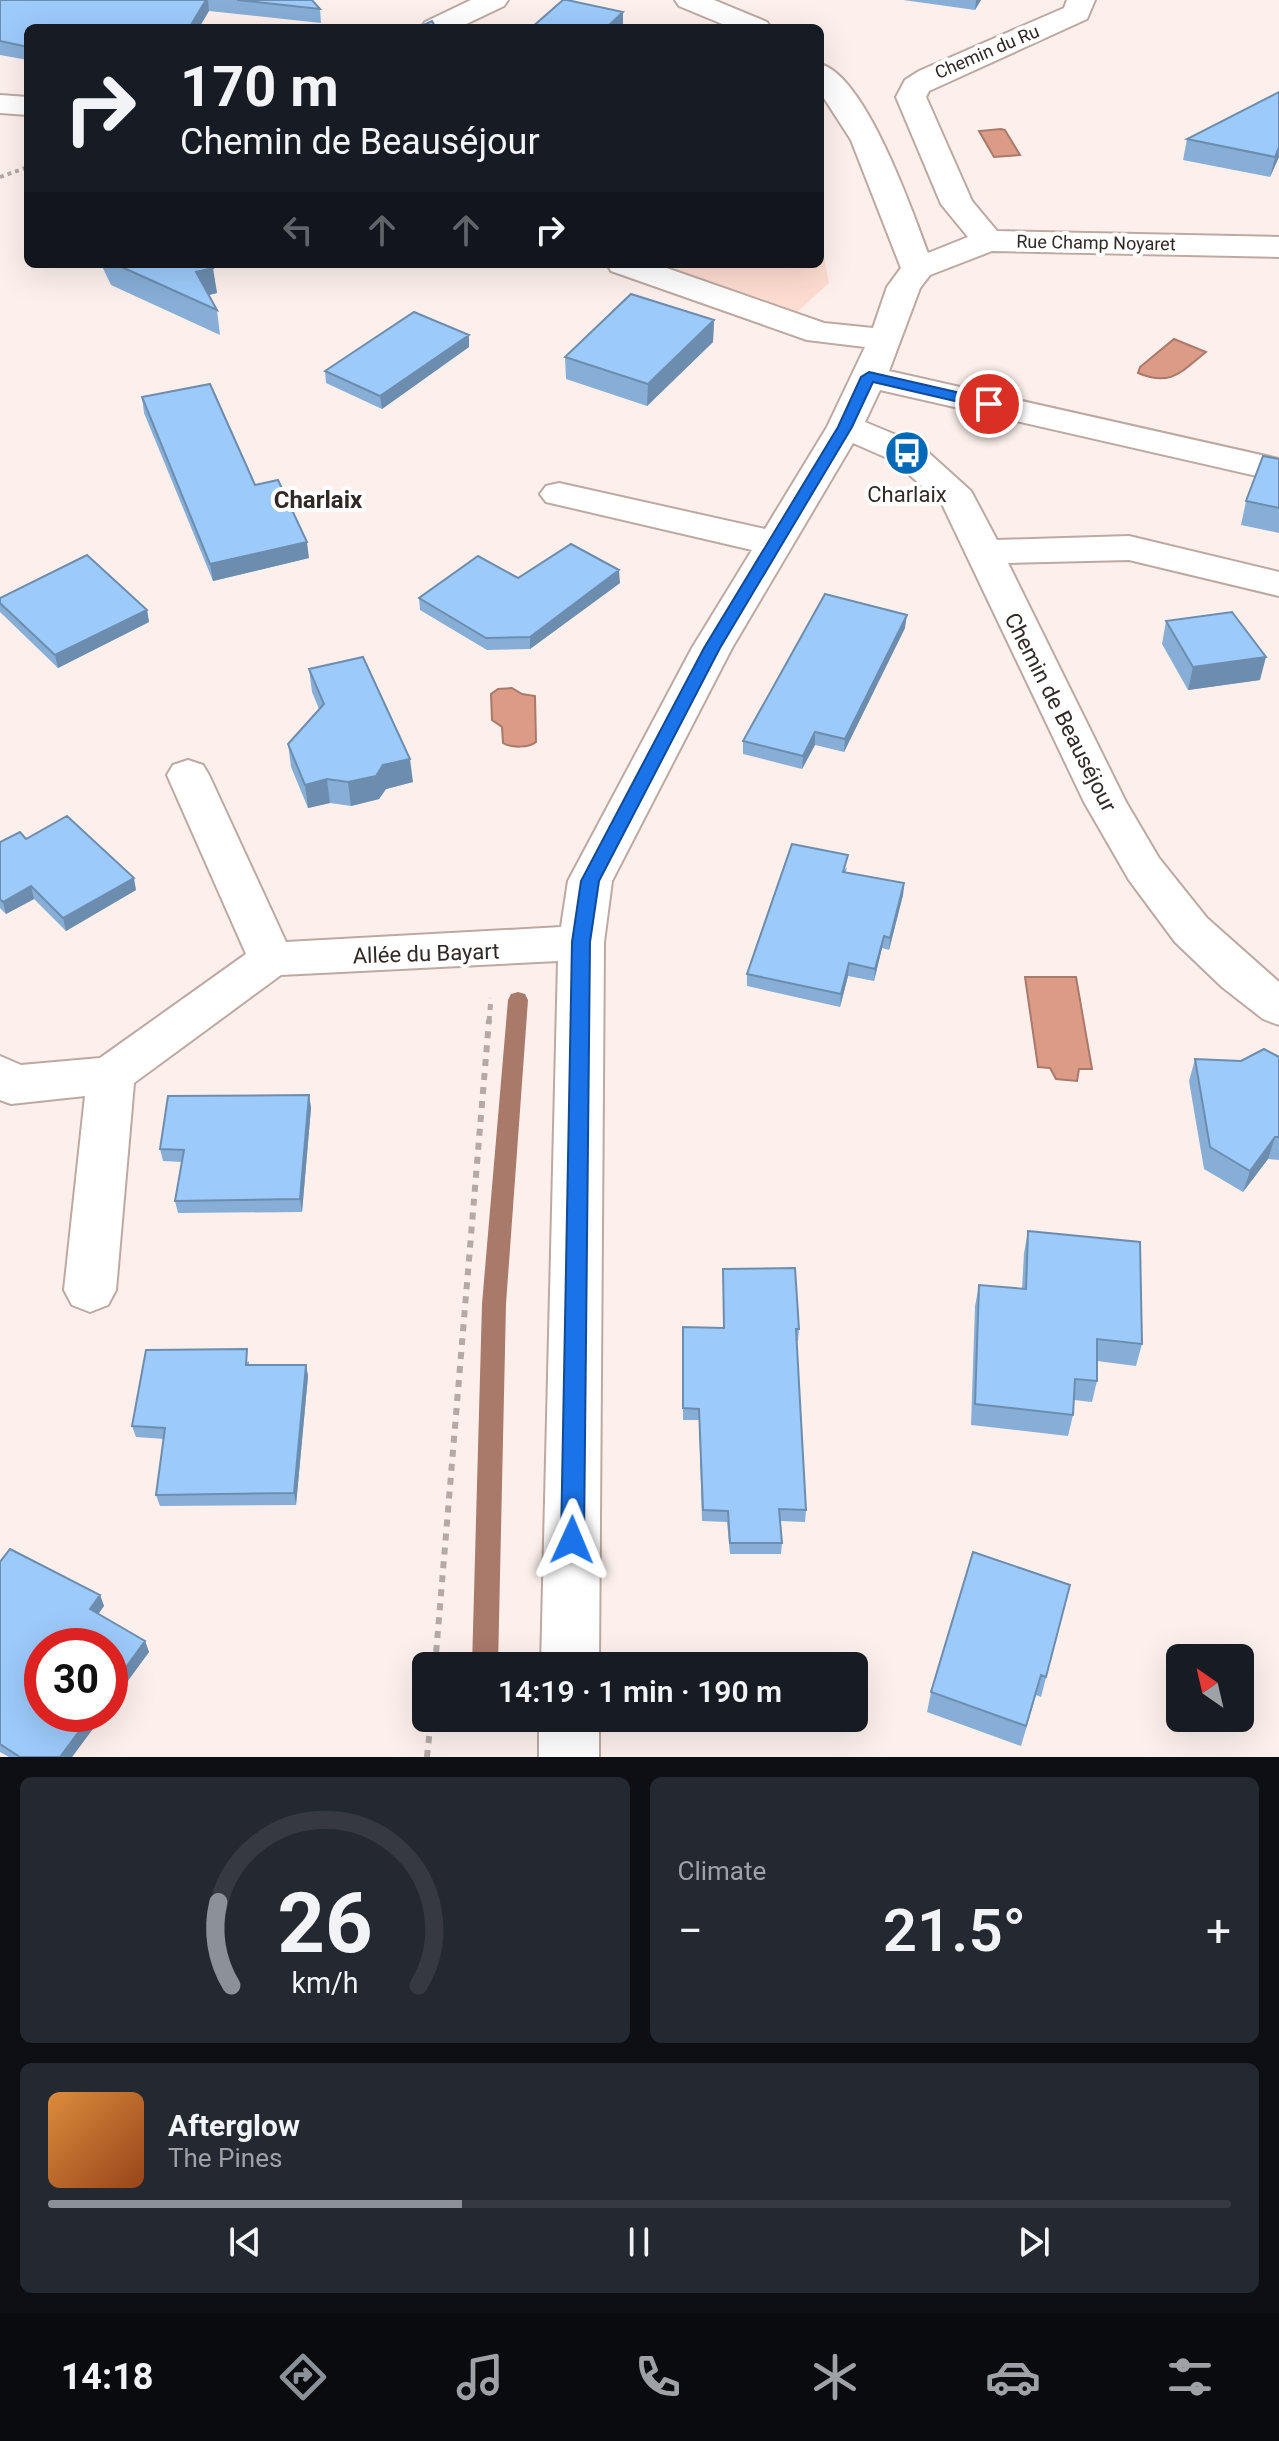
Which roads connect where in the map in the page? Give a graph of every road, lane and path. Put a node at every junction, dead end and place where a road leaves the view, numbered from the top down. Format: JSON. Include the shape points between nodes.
{"nodes":[{"id":1,"x":494,"y":0,"type":"edge"},
{"id":2,"x":689,"y":0,"type":"edge"},
{"id":3,"x":1081,"y":0,"type":"edge"},
{"id":4,"x":443,"y":24,"type":"edge"},
{"id":5,"x":747,"y":24,"type":"edge"},
{"id":6,"x":824,"y":77,"type":"edge"},
{"id":7,"x":0,"y":104,"type":"edge"},
{"id":8,"x":24,"y":106,"type":"edge"},
{"id":9,"x":24,"y":168,"type":"edge"},
{"id":10,"x":0,"y":177,"type":"edge"},
{"id":11,"x":957,"y":204,"type":"junction"},
{"id":12,"x":894,"y":208,"type":"junction"},
{"id":13,"x":988,"y":241,"type":"junction"},
{"id":14,"x":1279,"y":247,"type":"edge"},
{"id":15,"x":634,"y":268,"type":"edge"},
{"id":16,"x":918,"y":268,"type":"junction"},
{"id":17,"x":877,"y":358,"type":"junction"},
{"id":18,"x":845,"y":427,"type":"junction"},
{"id":19,"x":1279,"y":470,"type":"edge"},
{"id":20,"x":559,"y":494,"type":"dead end"},
{"id":21,"x":775,"y":543,"type":"junction"},
{"id":22,"x":982,"y":552,"type":"junction"},
{"id":23,"x":1279,"y":584,"type":"edge"},
{"id":24,"x":188,"y":775,"type":"dead end"},
{"id":25,"x":581,"y":942,"type":"junction"},
{"id":26,"x":511,"y":949,"type":"junction"},
{"id":27,"x":271,"y":959,"type":"junction"},
{"id":28,"x":1279,"y":1007,"type":"edge"},
{"id":29,"x":0,"y":1074,"type":"edge"},
{"id":30,"x":111,"y":1075,"type":"junction"},
{"id":31,"x":90,"y":1290,"type":"dead end"},
{"id":32,"x":436,"y":1652,"type":"edge"},
{"id":33,"x":570,"y":1652,"type":"edge"},
{"id":34,"x":430,"y":1732,"type":"edge"},
{"id":35,"x":569,"y":1732,"type":"edge"},
{"id":36,"x":427,"y":1757,"type":"edge"},
{"id":37,"x":569,"y":1757,"type":"edge"}],
"edges":[{"from":1,"to":4,"type":"street"},
{"from":2,"to":5,"type":"street"},
{"from":3,"to":11,"type":"street","name":"Chemin du Ru","via":[[1077,13],[916,86],[911,97]]},
{"from":6,"to":12,"type":"street","via":[[843,96]]},
{"from":7,"to":8,"type":"street"},
{"from":9,"to":10,"type":"path"},
{"from":11,"to":12,"type":"street"},
{"from":11,"to":13,"type":"street","name":"Chemin du Ru"},
{"from":12,"to":16,"type":"street"},
{"from":13,"to":14,"type":"street","name":"Rue Champ Noyaret"},
{"from":13,"to":16,"type":"street","name":"Rue Champ Noyaret"},
{"from":15,"to":17,"type":"street"},
{"from":16,"to":17,"type":"street","via":[[904,287]]},
{"from":17,"to":18,"type":"street"},
{"from":17,"to":19,"type":"street"},
{"from":18,"to":21,"type":"street"},
{"from":18,"to":22,"type":"street","name":"Chemin de Beauséjour","via":[[907,453],[958,499]]},
{"from":20,"to":21,"type":"street"},
{"from":21,"to":25,"type":"street","via":[[712,648],[590,881]]},
{"from":22,"to":23,"type":"street","via":[[1129,548]]},
{"from":22,"to":28,"type":"street","name":"Chemin de Beauséjour","via":[[1097,788],[1144,869],[1191,930]]},
{"from":24,"to":27,"type":"street"},
{"from":25,"to":26,"type":"street","name":"Allée du Bayart"},
{"from":25,"to":33,"type":"street"},
{"from":26,"to":27,"type":"street","name":"Allée du Bayart"},
{"from":26,"to":32,"type":"path","via":[[492,992]]},
{"from":27,"to":30,"type":"street"},
{"from":29,"to":30,"type":"street","via":[[11,1085]]},
{"from":30,"to":31,"type":"street"},
{"from":34,"to":36,"type":"path"},
{"from":35,"to":37,"type":"street"}]}
